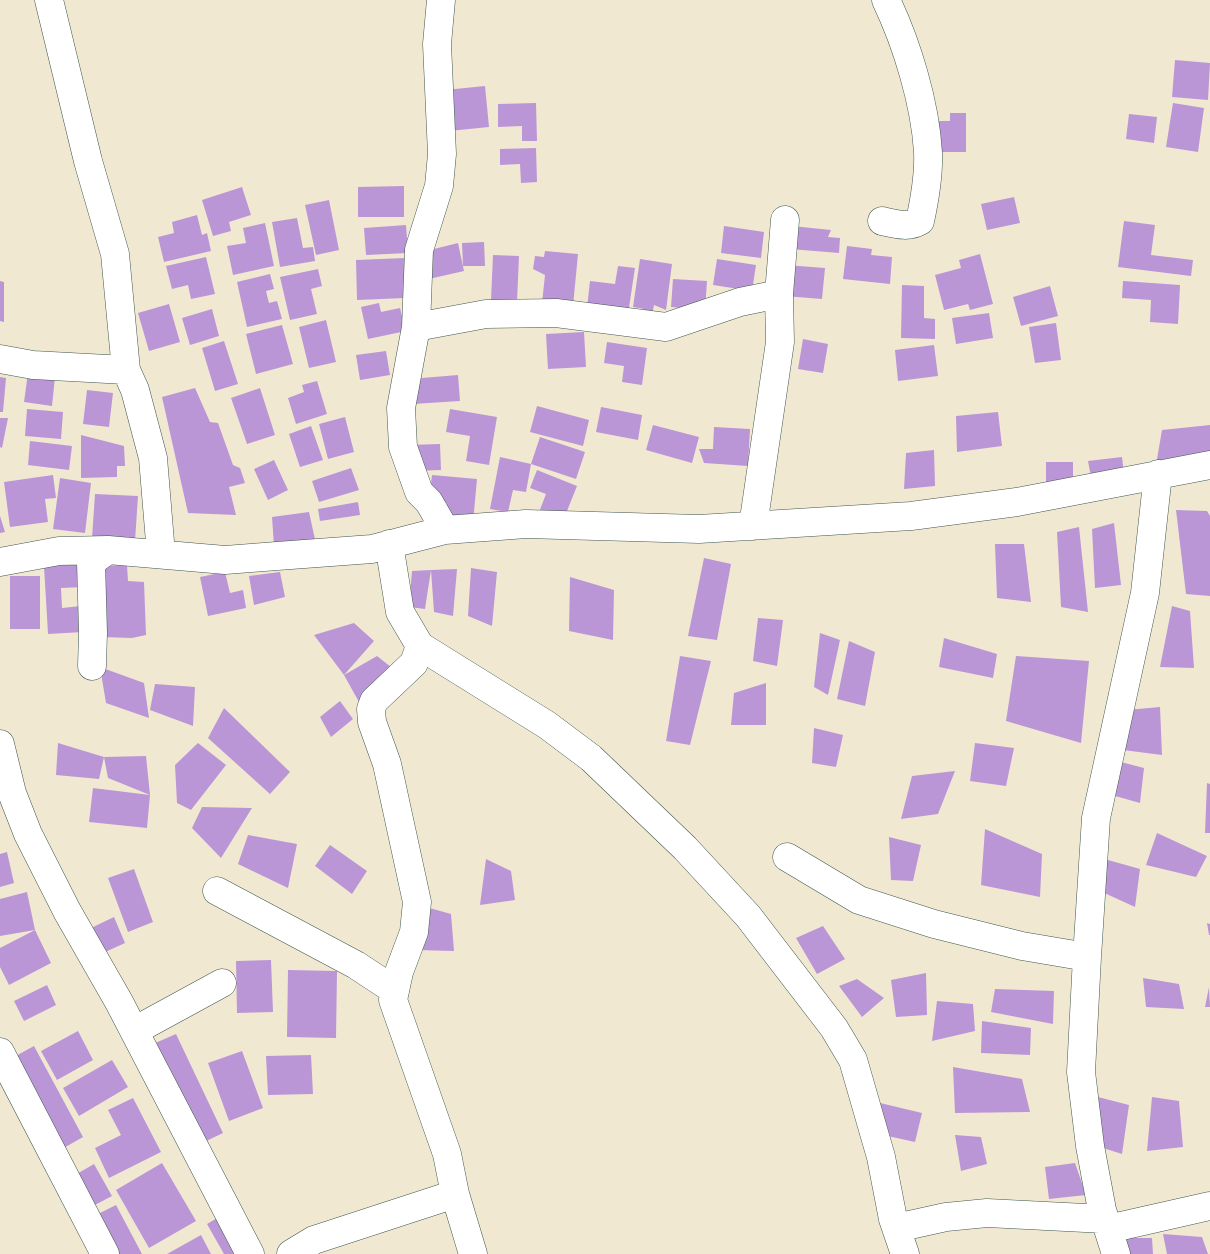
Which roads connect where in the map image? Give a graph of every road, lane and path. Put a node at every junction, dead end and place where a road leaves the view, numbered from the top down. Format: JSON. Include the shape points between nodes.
{"nodes":[{"id":1,"x":49,"y":0,"type":"edge"},
{"id":2,"x":442,"y":0,"type":"edge"},
{"id":3,"x":886,"y":0,"type":"edge"},
{"id":4,"x":785,"y":220,"type":"dead end"},
{"id":5,"x":882,"y":221,"type":"dead end"},
{"id":6,"x":779,"y":294,"type":"junction"},
{"id":7,"x":416,"y":327,"type":"junction"},
{"id":8,"x":0,"y":359,"type":"edge"},
{"id":9,"x":126,"y":370,"type":"junction"},
{"id":10,"x":1210,"y":465,"type":"edge"},
{"id":11,"x":1158,"y":474,"type":"junction"},
{"id":12,"x":753,"y":526,"type":"junction"},
{"id":13,"x":445,"y":530,"type":"junction"},
{"id":14,"x":389,"y":544,"type":"junction"},
{"id":15,"x":108,"y":550,"type":"junction"},
{"id":16,"x":161,"y":554,"type":"junction"},
{"id":17,"x":0,"y":562,"type":"edge"},
{"id":18,"x":420,"y":646,"type":"junction"},
{"id":19,"x":92,"y":666,"type":"dead end"},
{"id":20,"x":0,"y":744,"type":"edge"},
{"id":21,"x":787,"y":857,"type":"dead end"},
{"id":22,"x":217,"y":891,"type":"dead end"},
{"id":23,"x":1087,"y":957,"type":"junction"},
{"id":24,"x":222,"y":983,"type":"dead end"},
{"id":25,"x":394,"y":990,"type":"junction"},
{"id":26,"x":134,"y":1031,"type":"junction"},
{"id":27,"x":0,"y":1052,"type":"edge"},
{"id":28,"x":455,"y":1194,"type":"junction"},
{"id":29,"x":1210,"y":1206,"type":"edge"},
{"id":30,"x":896,"y":1228,"type":"junction"},
{"id":31,"x":1110,"y":1234,"type":"edge"},
{"id":32,"x":105,"y":1254,"type":"edge"},
{"id":33,"x":250,"y":1254,"type":"edge"},
{"id":34,"x":291,"y":1254,"type":"edge"},
{"id":35,"x":474,"y":1254,"type":"edge"},
{"id":36,"x":905,"y":1254,"type":"edge"}],
"edges":[{"from":1,"to":9,"type":"street","via":[[88,161],[115,254]]},
{"from":2,"to":7,"type":"street","via":[[437,44],[442,154],[439,186],[419,250]]},
{"from":3,"to":5,"type":"street","via":[[902,33],[920,107],[928,152],[928,179],[920,221],[905,225]]},
{"from":4,"to":6,"type":"street"},
{"from":6,"to":7,"type":"street","via":[[740,302],[666,327],[556,313],[486,314]]},
{"from":6,"to":12,"type":"street","via":[[780,342]]},
{"from":7,"to":13,"type":"street","via":[[401,408],[404,447],[419,492],[429,502]]},
{"from":8,"to":9,"type":"street","via":[[33,365]]},
{"from":9,"to":16,"type":"street","via":[[135,390],[153,458]]},
{"from":10,"to":11,"type":"street"},
{"from":11,"to":12,"type":"street","via":[[1017,502],[911,516]]},
{"from":11,"to":23,"type":"street","via":[[1145,594],[1096,818]]},
{"from":12,"to":13,"type":"street","via":[[699,529],[526,524]]},
{"from":13,"to":14,"type":"street"},
{"from":14,"to":16,"type":"street","via":[[372,549],[225,560]]},
{"from":14,"to":18,"type":"street","via":[[400,612]]},
{"from":15,"to":16,"type":"street"},
{"from":15,"to":17,"type":"street","via":[[59,551]]},
{"from":15,"to":19,"type":"street","via":[[91,562]]},
{"from":18,"to":25,"type":"street","via":[[414,663],[374,701],[371,709],[372,722],[388,764],[416,902],[414,932]]},
{"from":18,"to":30,"type":"street","via":[[547,725],[591,758],[686,848],[748,916],[834,1028],[853,1060],[881,1157]]},
{"from":20,"to":26,"type":"street","via":[[12,793],[28,834]]},
{"from":21,"to":23,"type":"street","via":[[859,900],[934,924],[1022,946]]},
{"from":22,"to":25,"type":"street","via":[[356,965]]},
{"from":23,"to":31,"type":"street","via":[[1081,1072],[1090,1146]]},
{"from":24,"to":26,"type":"street"},
{"from":25,"to":28,"type":"street","via":[[393,1000],[447,1154]]},
{"from":26,"to":33,"type":"street"},
{"from":27,"to":32,"type":"street"},
{"from":28,"to":34,"type":"street","via":[[314,1240]]},
{"from":28,"to":35,"type":"street"},
{"from":29,"to":31,"type":"street"},
{"from":30,"to":31,"type":"street","via":[[946,1217],[987,1213]]},
{"from":30,"to":36,"type":"street"}]}
